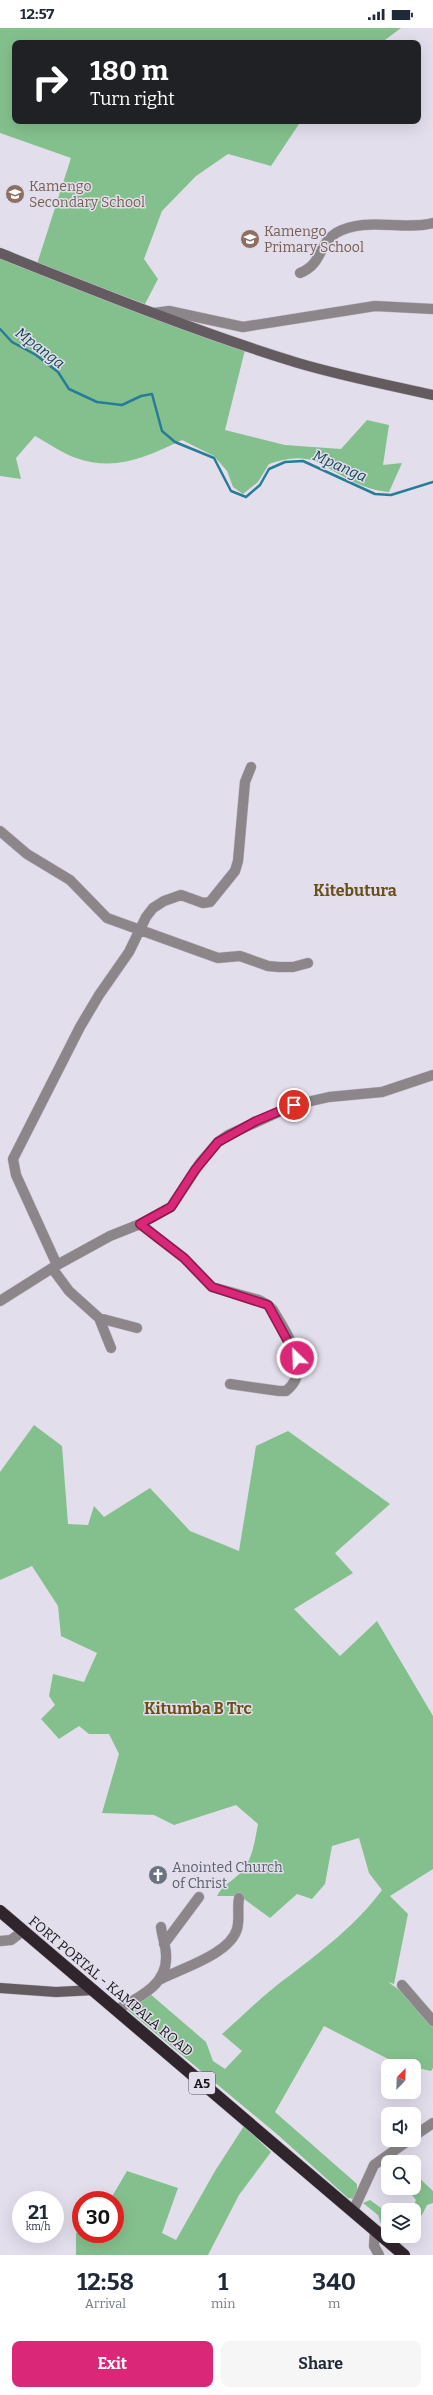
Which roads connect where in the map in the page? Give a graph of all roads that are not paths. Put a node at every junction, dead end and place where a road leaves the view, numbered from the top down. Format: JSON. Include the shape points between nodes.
{"nodes":[{"id":1,"x":433,"y":223,"type":"edge"},
{"id":2,"x":0,"y":253,"type":"edge"},
{"id":3,"x":300,"y":273,"type":"dead end"},
{"id":4,"x":433,"y":308,"type":"edge"},
{"id":5,"x":154,"y":313,"type":"junction"},
{"id":6,"x":433,"y":395,"type":"edge"},
{"id":7,"x":251,"y":767,"type":"dead end"},
{"id":8,"x":0,"y":831,"type":"edge"},
{"id":9,"x":138,"y":930,"type":"junction"},
{"id":10,"x":308,"y":963,"type":"dead end"},
{"id":11,"x":433,"y":1075,"type":"edge"},
{"id":12,"x":140,"y":1224,"type":"junction"},
{"id":13,"x":54,"y":1267,"type":"junction"},
{"id":14,"x":0,"y":1301,"type":"edge"},
{"id":15,"x":99,"y":1318,"type":"junction"},
{"id":16,"x":136,"y":1328,"type":"dead end"},
{"id":17,"x":111,"y":1348,"type":"dead end"},
{"id":18,"x":230,"y":1384,"type":"dead end"},
{"id":19,"x":199,"y":1897,"type":"dead end"},
{"id":20,"x":239,"y":1898,"type":"dead end"},
{"id":21,"x":0,"y":1911,"type":"edge"},
{"id":22,"x":161,"y":1927,"type":"dead end"},
{"id":23,"x":23,"y":1931,"type":"junction"},
{"id":24,"x":0,"y":1941,"type":"edge"},
{"id":25,"x":164,"y":1944,"type":"junction"},
{"id":26,"x":161,"y":1979,"type":"junction"},
{"id":27,"x":402,"y":1985,"type":"dead end"},
{"id":28,"x":0,"y":1988,"type":"edge"},
{"id":29,"x":94,"y":1990,"type":"junction"},
{"id":30,"x":116,"y":2010,"type":"junction"},
{"id":31,"x":433,"y":2021,"type":"edge"},
{"id":32,"x":433,"y":2123,"type":"edge"},
{"id":33,"x":421,"y":2131,"type":"edge"},
{"id":34,"x":398,"y":2147,"type":"edge"},
{"id":35,"x":353,"y":2211,"type":"junction"},
{"id":36,"x":376,"y":2231,"type":"junction"},
{"id":37,"x":379,"y":2255,"type":"edge"},
{"id":38,"x":404,"y":2255,"type":"edge"}],
"edges":[{"from":1,"to":3,"type":"street","via":[[419,226],[358,225],[348,228],[335,233],[312,268]]},
{"from":2,"to":5,"type":"street"},
{"from":4,"to":5,"type":"street","via":[[375,306],[244,327],[169,311]]},
{"from":5,"to":6,"type":"street","via":[[300,363]]},
{"from":7,"to":9,"type":"street","via":[[245,782],[235,871],[210,902],[203,903],[181,895],[164,901],[153,908]]},
{"from":8,"to":9,"type":"street","via":[[27,854],[70,880],[107,918]]},
{"from":9,"to":10,"type":"street","via":[[218,958],[240,956],[278,967]]},
{"from":9,"to":13,"type":"street","via":[[129,952],[80,1027],[13,1160],[16,1174]]},
{"from":11,"to":12,"type":"street","via":[[382,1092],[329,1097],[294,1105],[228,1135],[218,1142],[198,1167],[171,1207]]},
{"from":12,"to":13,"type":"street","via":[[110,1236]]},
{"from":12,"to":18,"type":"street","via":[[184,1258],[212,1287],[259,1300],[268,1305],[276,1316],[297,1358],[298,1373],[294,1384],[286,1391],[279,1392]]},
{"from":13,"to":14,"type":"street"},
{"from":13,"to":15,"type":"street","via":[[68,1291]]},
{"from":15,"to":16,"type":"street"},
{"from":15,"to":17,"type":"street"},
{"from":19,"to":25,"type":"street"},
{"from":20,"to":26,"type":"street","via":[[238,1927],[229,1942],[212,1954]]},
{"from":21,"to":23,"type":"highway","name":"FORT PORTAL - KAMPALA ROAD","number":"A5"},
{"from":22,"to":25,"type":"street"},
{"from":23,"to":24,"type":"street","via":[[12,1940]]},
{"from":23,"to":29,"type":"highway","name":"FORT PORTAL - KAMPALA ROAD","number":"A5"},
{"from":25,"to":26,"type":"street","via":[[166,1963]]},
{"from":26,"to":30,"type":"street","via":[[140,1997]]},
{"from":27,"to":31,"type":"street"},
{"from":28,"to":29,"type":"street","via":[[56,1992]]},
{"from":29,"to":30,"type":"highway","name":"FORT PORTAL - KAMPALA ROAD","number":"A5"},
{"from":30,"to":35,"type":"highway","name":"FORT PORTAL - KAMPALA ROAD","number":"A5","via":[[285,2156]]},
{"from":32,"to":33,"type":"street"},
{"from":34,"to":35,"type":"street","via":[[374,2165]]},
{"from":35,"to":36,"type":"highway","name":"FORT PORTAL - KAMPALA ROAD","number":"A5"},
{"from":36,"to":37,"type":"street","via":[[374,2246]]},
{"from":36,"to":38,"type":"highway","name":"FORT PORTAL - KAMPALA ROAD","number":"A5"}]}
